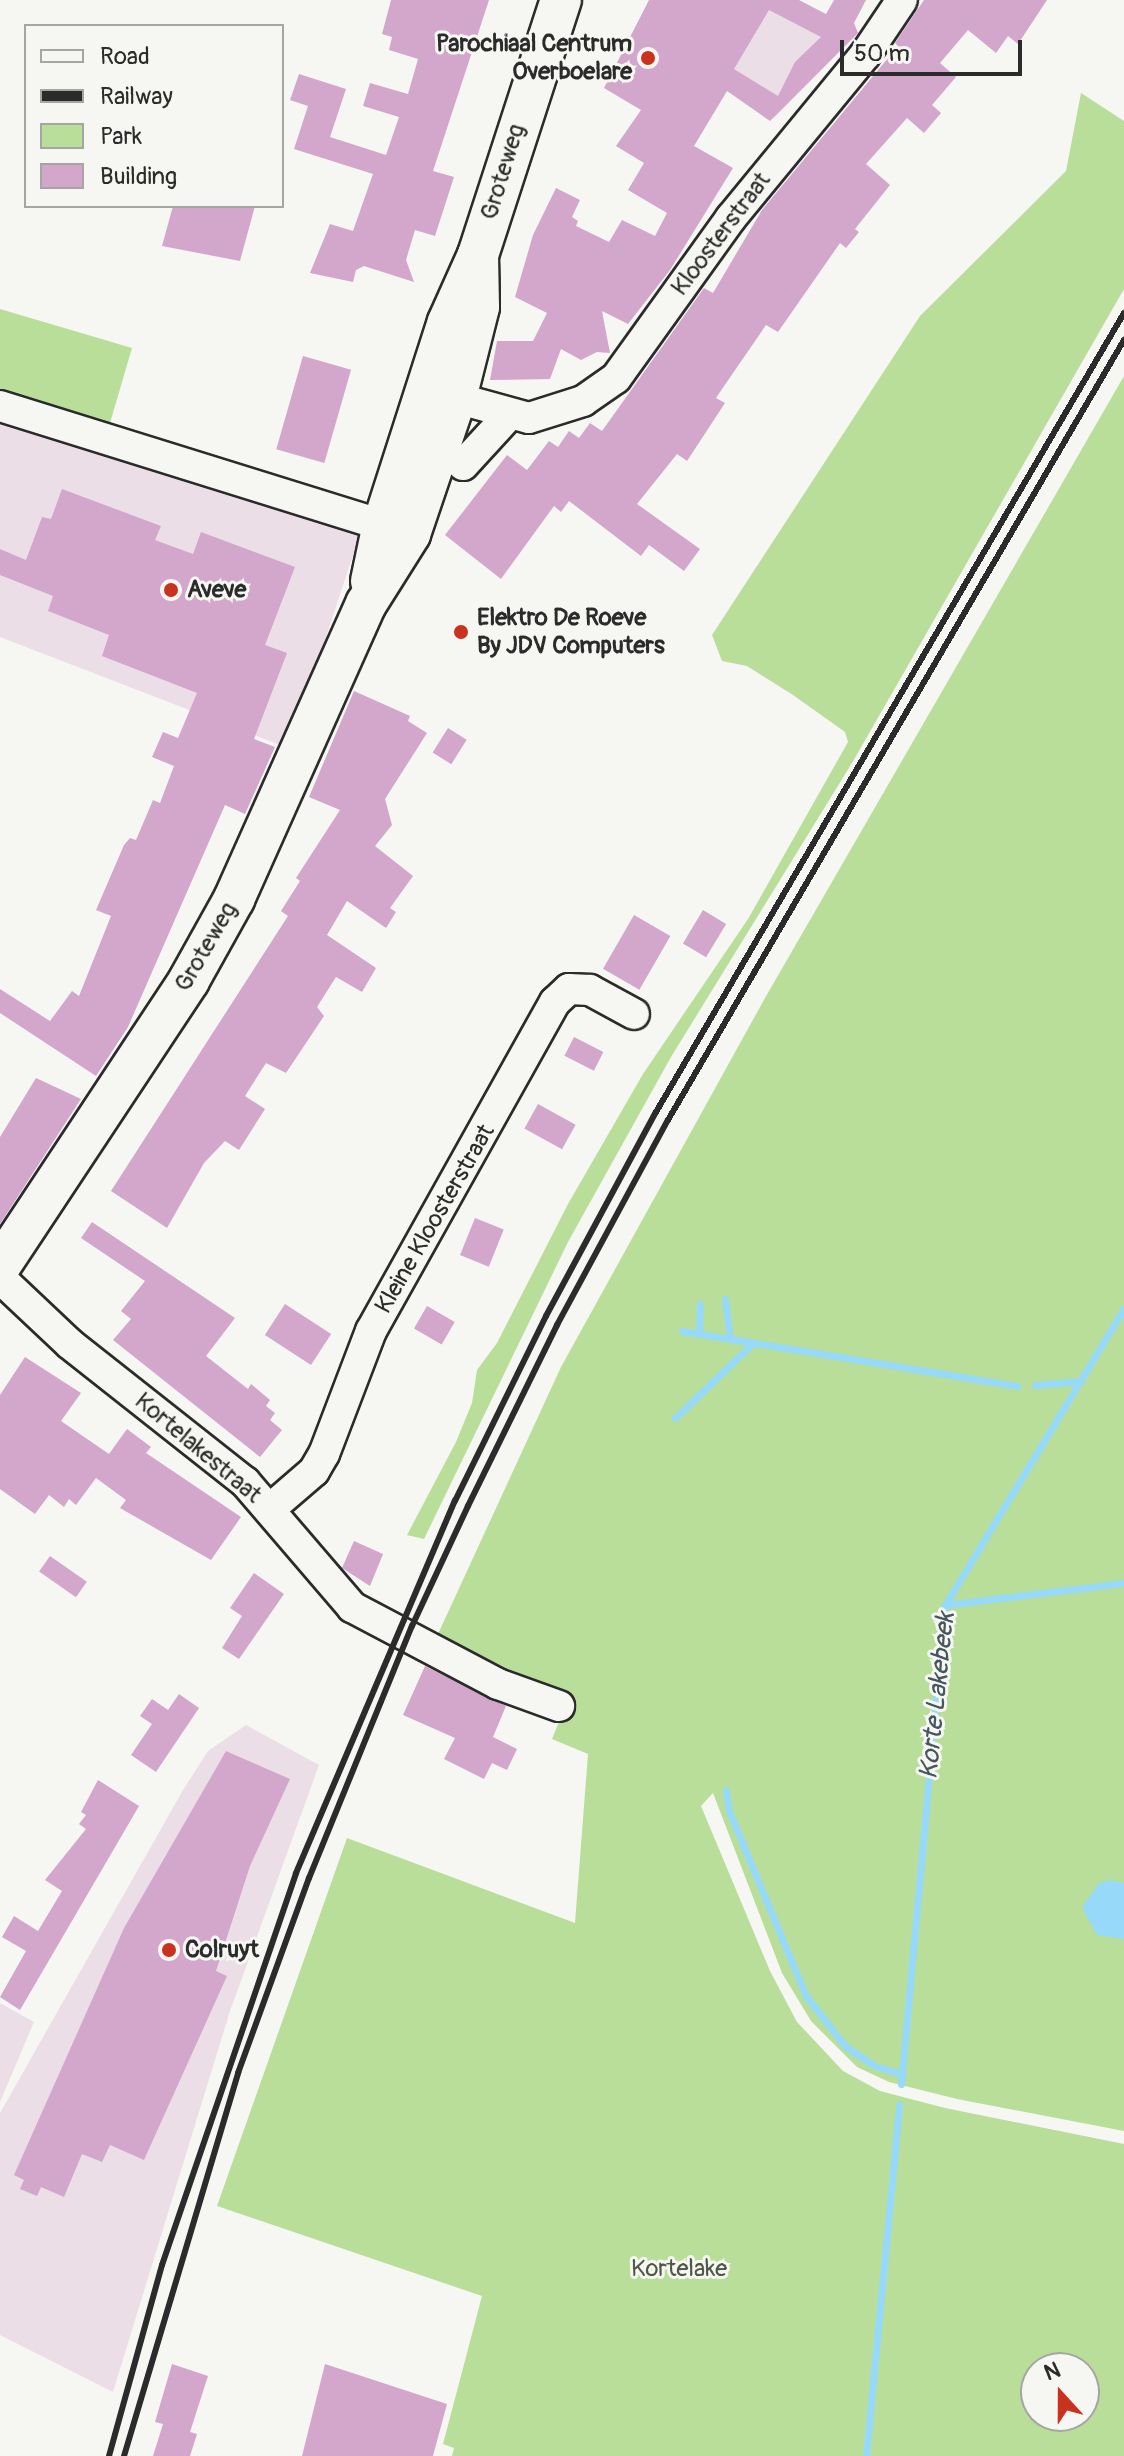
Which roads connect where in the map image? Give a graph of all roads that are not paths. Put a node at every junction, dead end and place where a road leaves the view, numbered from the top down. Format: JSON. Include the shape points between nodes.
{"nodes":[{"id":1,"x":561,"y":0,"type":"edge"},
{"id":2,"x":902,"y":0,"type":"edge"},
{"id":3,"x":442,"y":394,"type":"junction"},
{"id":4,"x":0,"y":406,"type":"edge"},
{"id":5,"x":509,"y":415,"type":"junction"},
{"id":6,"x":463,"y":465,"type":"dead end"},
{"id":7,"x":397,"y":529,"type":"junction"},
{"id":8,"x":634,"y":1014,"type":"dead end"},
{"id":9,"x":0,"y":1266,"type":"edge"},
{"id":10,"x":0,"y":1278,"type":"edge"},
{"id":11,"x":270,"y":1509,"type":"junction"},
{"id":12,"x":559,"y":1706,"type":"dead end"}],
"edges":[{"from":1,"to":3,"type":"main road","name":"Groteweg","via":[[478,255],[448,322]]},
{"from":2,"to":5,"type":"street","name":"Kloosterstraat","via":[[865,55],[731,218],[616,378],[583,401],[554,412],[529,418]]},
{"from":3,"to":5,"type":"street","name":"Kloosterstraat"},
{"from":3,"to":7,"type":"main road","name":"Groteweg"},
{"from":4,"to":7,"type":"street"},
{"from":5,"to":6,"type":"street"},
{"from":7,"to":9,"type":"main road","name":"Groteweg","via":[[219,926],[189,980]]},
{"from":8,"to":11,"type":"street","name":"Kleine Kloosterstraat","via":[[590,990],[569,989],[555,1002],[371,1331],[324,1454],[314,1471]]},
{"from":10,"to":11,"type":"street","name":"Kortelakestraat","via":[[70,1344],[245,1482]]},
{"from":11,"to":12,"type":"street","name":"Kortelakestraat","via":[[352,1607],[486,1678]]}]}
